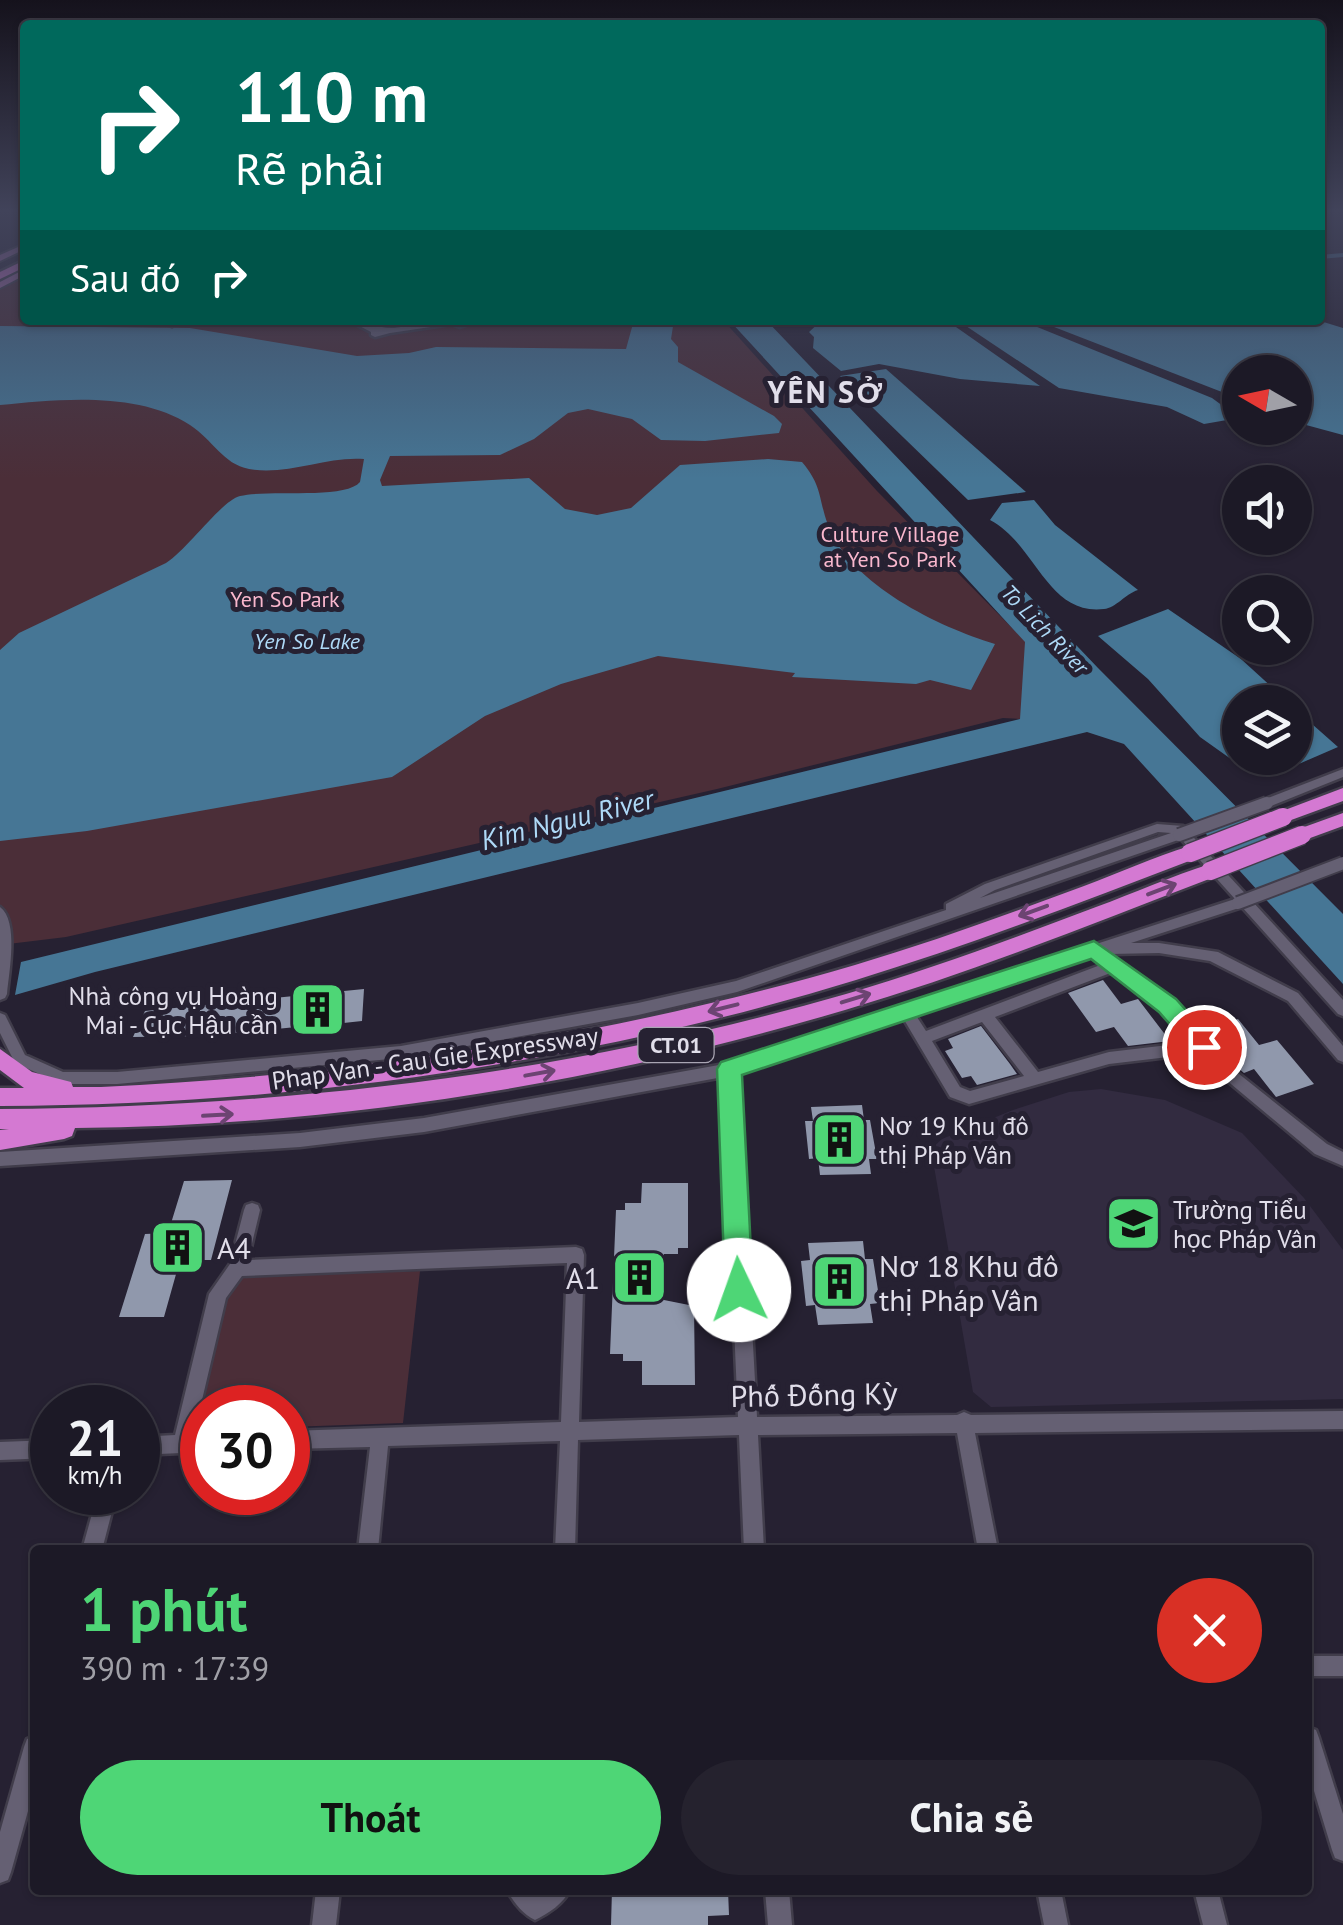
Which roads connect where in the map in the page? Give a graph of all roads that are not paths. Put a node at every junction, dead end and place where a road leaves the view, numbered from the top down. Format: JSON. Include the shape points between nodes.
{"nodes":[{"id":1,"x":362,"y":325,"type":"edge"},
{"id":2,"x":395,"y":325,"type":"edge"},
{"id":3,"x":420,"y":325,"type":"edge"},
{"id":4,"x":386,"y":330,"type":"junction"},
{"id":5,"x":1343,"y":773,"type":"edge"},
{"id":6,"x":1343,"y":794,"type":"edge"},
{"id":7,"x":1343,"y":819,"type":"edge"},
{"id":8,"x":1185,"y":844,"type":"junction"},
{"id":9,"x":1343,"y":863,"type":"edge"},
{"id":10,"x":0,"y":912,"type":"edge"},
{"id":11,"x":939,"y":917,"type":"junction"},
{"id":12,"x":1094,"y":949,"type":"junction"},
{"id":13,"x":1113,"y":966,"type":"junction"},
{"id":14,"x":0,"y":994,"type":"edge"},
{"id":15,"x":1343,"y":1010,"type":"edge"},
{"id":16,"x":906,"y":1011,"type":"junction"},
{"id":17,"x":986,"y":1016,"type":"junction"},
{"id":18,"x":0,"y":1019,"type":"edge"},
{"id":19,"x":922,"y":1039,"type":"junction"},
{"id":20,"x":1204,"y":1047,"type":"junction"},
{"id":21,"x":1343,"y":1056,"type":"edge"},
{"id":22,"x":0,"y":1058,"type":"edge"},
{"id":23,"x":730,"y":1069,"type":"junction"},
{"id":24,"x":1036,"y":1080,"type":"junction"},
{"id":25,"x":120,"y":1093,"type":"junction"},
{"id":26,"x":0,"y":1097,"type":"edge"},
{"id":27,"x":0,"y":1119,"type":"edge"},
{"id":28,"x":120,"y":1120,"type":"junction"},
{"id":29,"x":0,"y":1131,"type":"edge"},
{"id":30,"x":1,"y":1156,"type":"edge"},
{"id":31,"x":1343,"y":1159,"type":"edge"},
{"id":32,"x":252,"y":1210,"type":"dead end"},
{"id":33,"x":238,"y":1268,"type":"junction"},
{"id":34,"x":202,"y":1385,"type":"edge"},
{"id":35,"x":964,"y":1421,"type":"junction"},
{"id":36,"x":1341,"y":1424,"type":"edge"},
{"id":37,"x":746,"y":1426,"type":"junction"},
{"id":38,"x":569,"y":1432,"type":"junction"},
{"id":39,"x":380,"y":1437,"type":"junction"},
{"id":40,"x":310,"y":1439,"type":"edge"},
{"id":41,"x":30,"y":1450,"type":"edge"},
{"id":42,"x":0,"y":1451,"type":"edge"},
{"id":43,"x":102,"y":1515,"type":"edge"},
{"id":44,"x":93,"y":1545,"type":"edge"},
{"id":45,"x":369,"y":1545,"type":"edge"},
{"id":46,"x":566,"y":1545,"type":"edge"},
{"id":47,"x":754,"y":1545,"type":"edge"},
{"id":48,"x":987,"y":1545,"type":"edge"},
{"id":49,"x":1312,"y":1666,"type":"edge"},
{"id":50,"x":1343,"y":1666,"type":"edge"},
{"id":51,"x":1312,"y":1751,"type":"edge"},
{"id":52,"x":30,"y":1765,"type":"edge"},
{"id":53,"x":1343,"y":1850,"type":"edge"},
{"id":54,"x":0,"y":1872,"type":"edge"},
{"id":55,"x":327,"y":1895,"type":"edge"},
{"id":56,"x":523,"y":1895,"type":"edge"},
{"id":57,"x":556,"y":1895,"type":"edge"},
{"id":58,"x":777,"y":1895,"type":"edge"},
{"id":59,"x":1050,"y":1895,"type":"edge"},
{"id":60,"x":1207,"y":1895,"type":"edge"},
{"id":61,"x":324,"y":1925,"type":"edge"},
{"id":62,"x":780,"y":1925,"type":"edge"},
{"id":63,"x":1056,"y":1925,"type":"edge"},
{"id":64,"x":1215,"y":1925,"type":"edge"}],
"edges":[{"from":1,"to":4,"type":"street","via":[[378,335]]},
{"from":2,"to":4,"type":"street"},
{"from":3,"to":4,"type":"street"},
{"from":5,"to":8,"type":"street","bridge":true},
{"from":6,"to":8,"type":"highway","number":"CT.01","bridge":true},
{"from":28,"to":7,"type":"highway","name":"Phap Van - Cau Gie Expressway","number":"CT.01","one_way":true,"bridge":true,"via":[[270,1110],[486,1083],[737,1031],[936,973]]},
{"from":8,"to":11,"type":"street"},
{"from":8,"to":25,"type":"highway","name":"Phap Van - Cau Gie Expressway","number":"CT.01","one_way":true,"via":[[916,953],[639,1028],[416,1068]]},
{"from":9,"to":12,"type":"street","bridge":true},
{"from":10,"to":14,"type":"street"},
{"from":11,"to":15,"type":"street","via":[[990,887],[1157,828],[1178,829]]},
{"from":11,"to":18,"type":"street","via":[[736,986],[499,1036],[334,1061],[62,1078],[20,1060]]},
{"from":12,"to":13,"type":"street"},
{"from":12,"to":16,"type":"street"},
{"from":12,"to":21,"type":"street","via":[[1213,956],[1293,997]]},
{"from":13,"to":17,"type":"street"},
{"from":13,"to":20,"type":"street","via":[[1174,1012]]},
{"from":16,"to":19,"type":"street"},
{"from":16,"to":23,"type":"street"},
{"from":17,"to":19,"type":"street"},
{"from":17,"to":24,"type":"street"},
{"from":19,"to":24,"type":"street","via":[[962,1097]]},
{"from":20,"to":24,"type":"street","via":[[1108,1058]]},
{"from":20,"to":31,"type":"street","via":[[1320,1149]]},
{"from":22,"to":25,"type":"highway","via":[[41,1085]]},
{"from":23,"to":30,"type":"street","via":[[424,1125],[282,1142]]},
{"from":23,"to":37,"type":"street"},
{"from":25,"to":26,"type":"highway","name":"Phap Van - Cau Gie Expressway","number":"CT.01"},
{"from":27,"to":28,"type":"highway","name":"Phap Van - Cau Gie Expressway","number":"CT.01"},
{"from":28,"to":29,"type":"highway"},
{"from":28,"to":30,"type":"highway"},
{"from":32,"to":33,"type":"street"},
{"from":33,"to":34,"type":"street","via":[[218,1294]]},
{"from":33,"to":38,"type":"street","via":[[576,1255]]},
{"from":35,"to":36,"type":"street","name":"Phố Đống Kỳ"},
{"from":35,"to":37,"type":"street","name":"Phố Đống Kỳ"},
{"from":35,"to":48,"type":"street"},
{"from":37,"to":38,"type":"street","name":"Phố Đống Kỳ"},
{"from":37,"to":47,"type":"street"},
{"from":38,"to":39,"type":"street","name":"Phố Đống Kỳ"},
{"from":38,"to":46,"type":"street"},
{"from":39,"to":40,"type":"street","name":"Phố Đống Kỳ"},
{"from":39,"to":45,"type":"street"},
{"from":41,"to":42,"type":"street"},
{"from":43,"to":44,"type":"street"},
{"from":49,"to":50,"type":"street"},
{"from":51,"to":53,"type":"street"},
{"from":52,"to":54,"type":"street"},
{"from":55,"to":61,"type":"street"},
{"from":56,"to":57,"type":"street","via":[[535,1908]]},
{"from":58,"to":62,"type":"street"},
{"from":59,"to":63,"type":"street"},
{"from":60,"to":64,"type":"street"}]}
